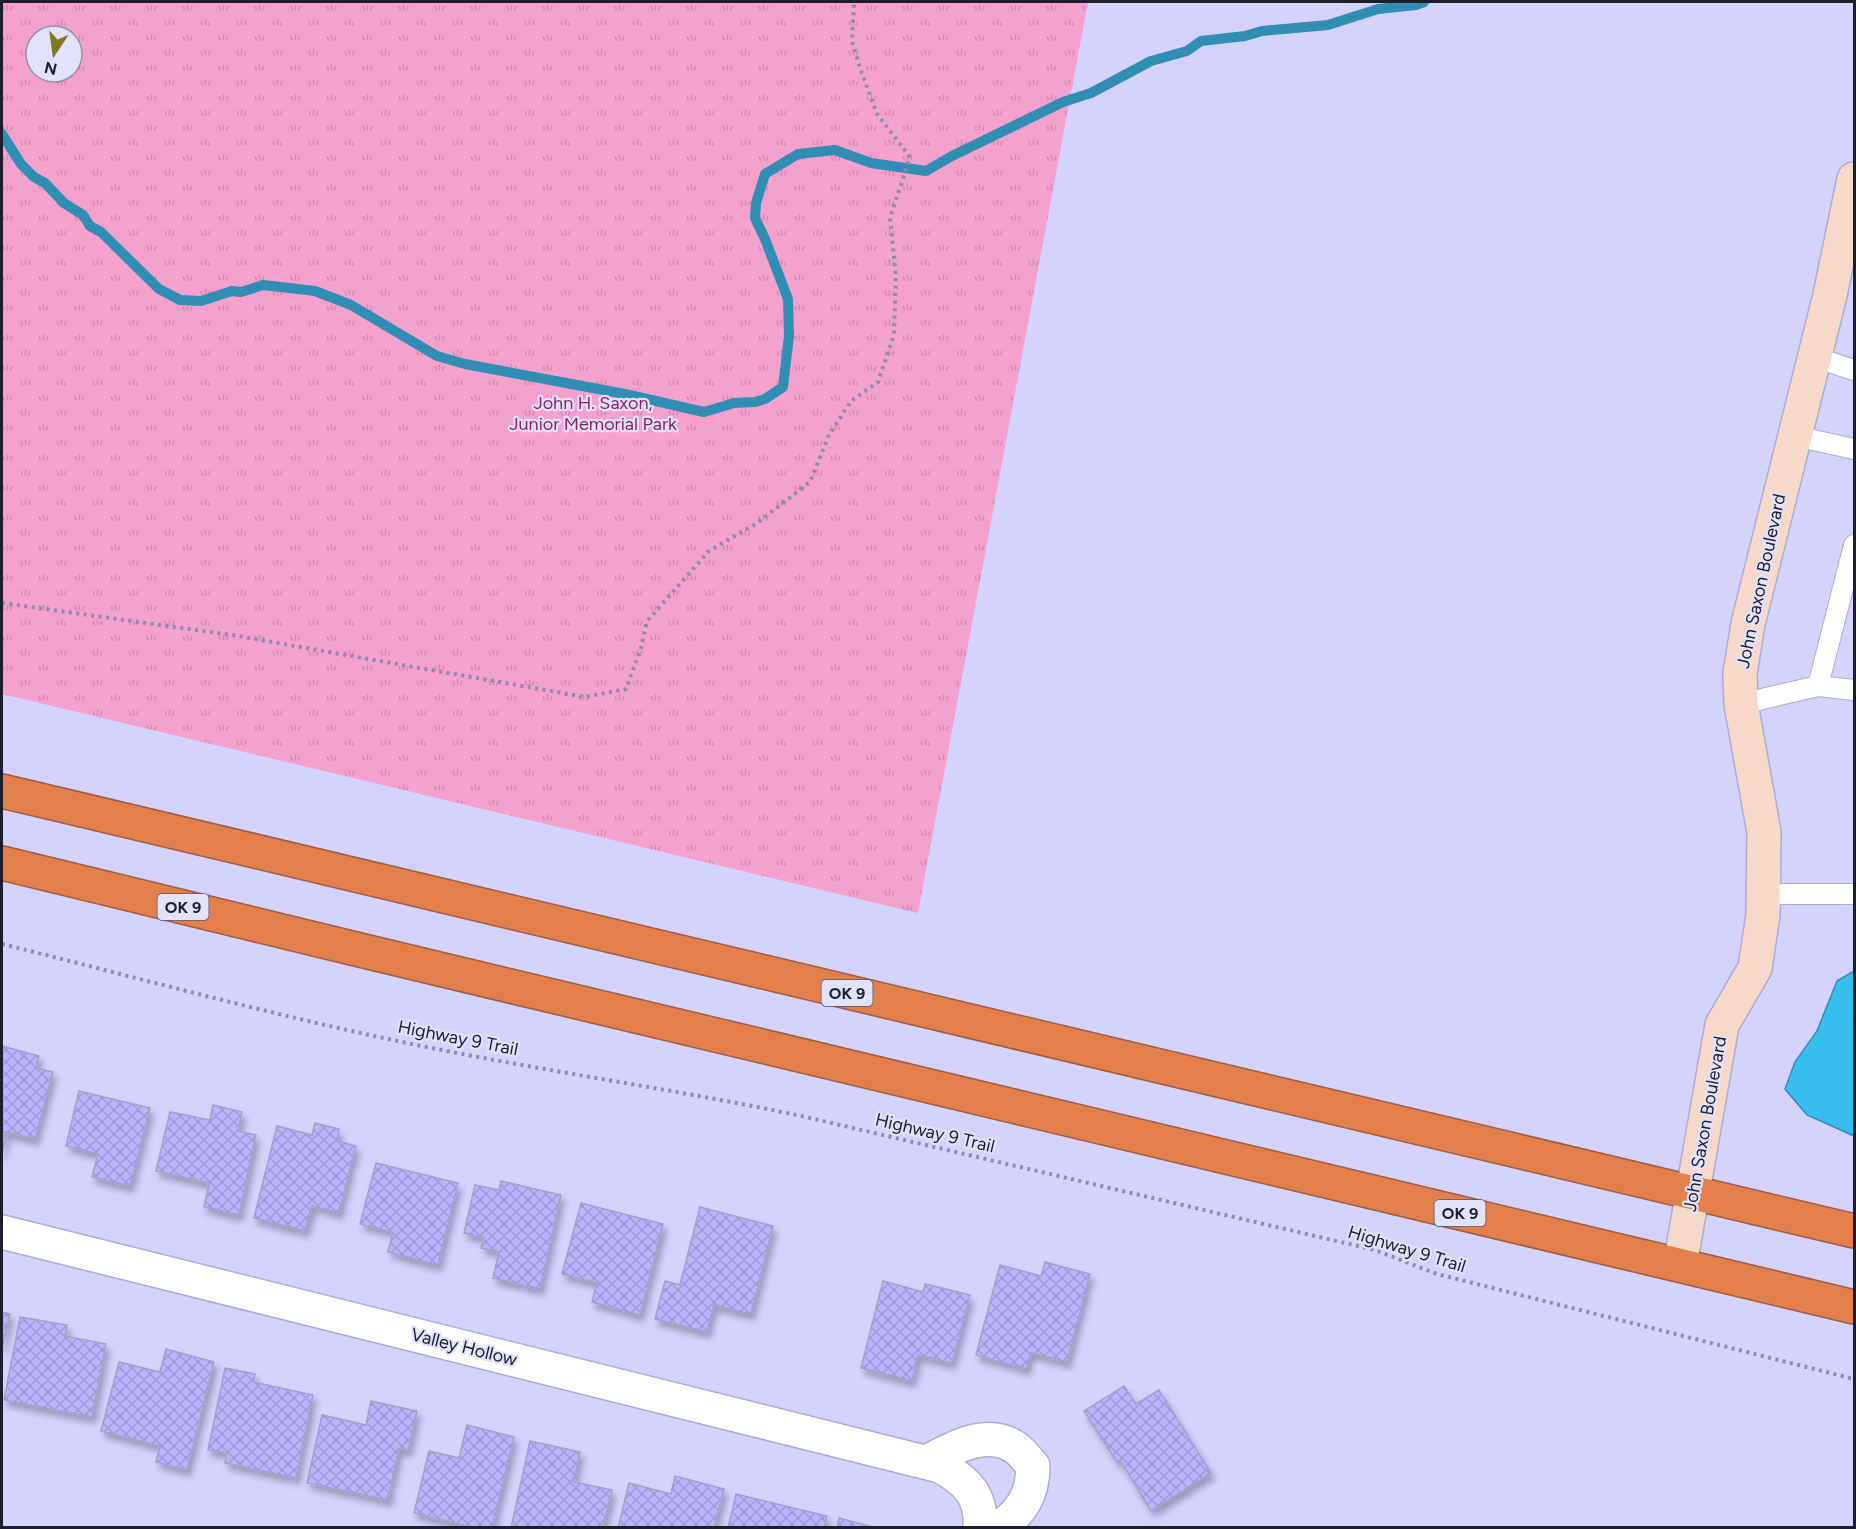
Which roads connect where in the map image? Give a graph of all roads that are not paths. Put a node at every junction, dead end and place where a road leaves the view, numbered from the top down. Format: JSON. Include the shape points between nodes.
{"nodes":[{"id":1,"x":1854,"y":179,"type":"edge"},
{"id":2,"x":1814,"y":357,"type":"junction"},
{"id":3,"x":1854,"y":370,"type":"edge"},
{"id":4,"x":1795,"y":436,"type":"junction"},
{"id":5,"x":1854,"y":449,"type":"edge"},
{"id":6,"x":1854,"y":545,"type":"edge"},
{"id":7,"x":1818,"y":686,"type":"junction"},
{"id":8,"x":1854,"y":690,"type":"edge"},
{"id":9,"x":1741,"y":704,"type":"junction"},
{"id":10,"x":2,"y":791,"type":"edge"},
{"id":11,"x":2,"y":863,"type":"edge"},
{"id":12,"x":1764,"y":894,"type":"junction"},
{"id":13,"x":1854,"y":894,"type":"edge"},
{"id":14,"x":1692,"y":1194,"type":"junction"},
{"id":15,"x":2,"y":1232,"type":"edge"},
{"id":16,"x":1854,"y":1232,"type":"edge"},
{"id":17,"x":1680,"y":1265,"type":"junction"},
{"id":18,"x":1854,"y":1307,"type":"edge"},
{"id":19,"x":927,"y":1462,"type":"junction"},
{"id":20,"x":980,"y":1527,"type":"edge"},
{"id":21,"x":999,"y":1527,"type":"edge"}],
"edges":[{"from":1,"to":2,"type":"street","name":"John Saxon Boulevard"},
{"from":2,"to":3,"type":"lane"},
{"from":2,"to":4,"type":"street","name":"John Saxon Boulevard"},
{"from":4,"to":5,"type":"lane"},
{"from":4,"to":9,"type":"street","name":"John Saxon Boulevard","via":[[1748,624],[1740,674]]},
{"from":6,"to":7,"type":"lane"},
{"from":7,"to":8,"type":"lane"},
{"from":7,"to":9,"type":"lane"},
{"from":9,"to":12,"type":"street","name":"John Saxon Boulevard","via":[[1764,832]]},
{"from":10,"to":14,"type":"highway","number":"OK 9"},
{"from":11,"to":17,"type":"highway","number":"OK 9"},
{"from":12,"to":13,"type":"lane"},
{"from":12,"to":14,"type":"street","name":"John Saxon Boulevard","via":[[1755,968],[1722,1025]]},
{"from":14,"to":16,"type":"highway","number":"OK 9"},
{"from":14,"to":17,"type":"street","name":"John Saxon Boulevard"},
{"from":15,"to":19,"type":"street","name":"Valley Hollow"},
{"from":17,"to":18,"type":"highway","number":"OK 9"},
{"from":19,"to":20,"type":"street","name":"Valley Hollow","via":[[957,1475],[970,1486],[977,1500]]},
{"from":19,"to":21,"type":"street","via":[[953,1448],[981,1440],[999,1440],[1014,1446],[1033,1466],[1033,1479],[1029,1494],[1010,1520]]}]}
